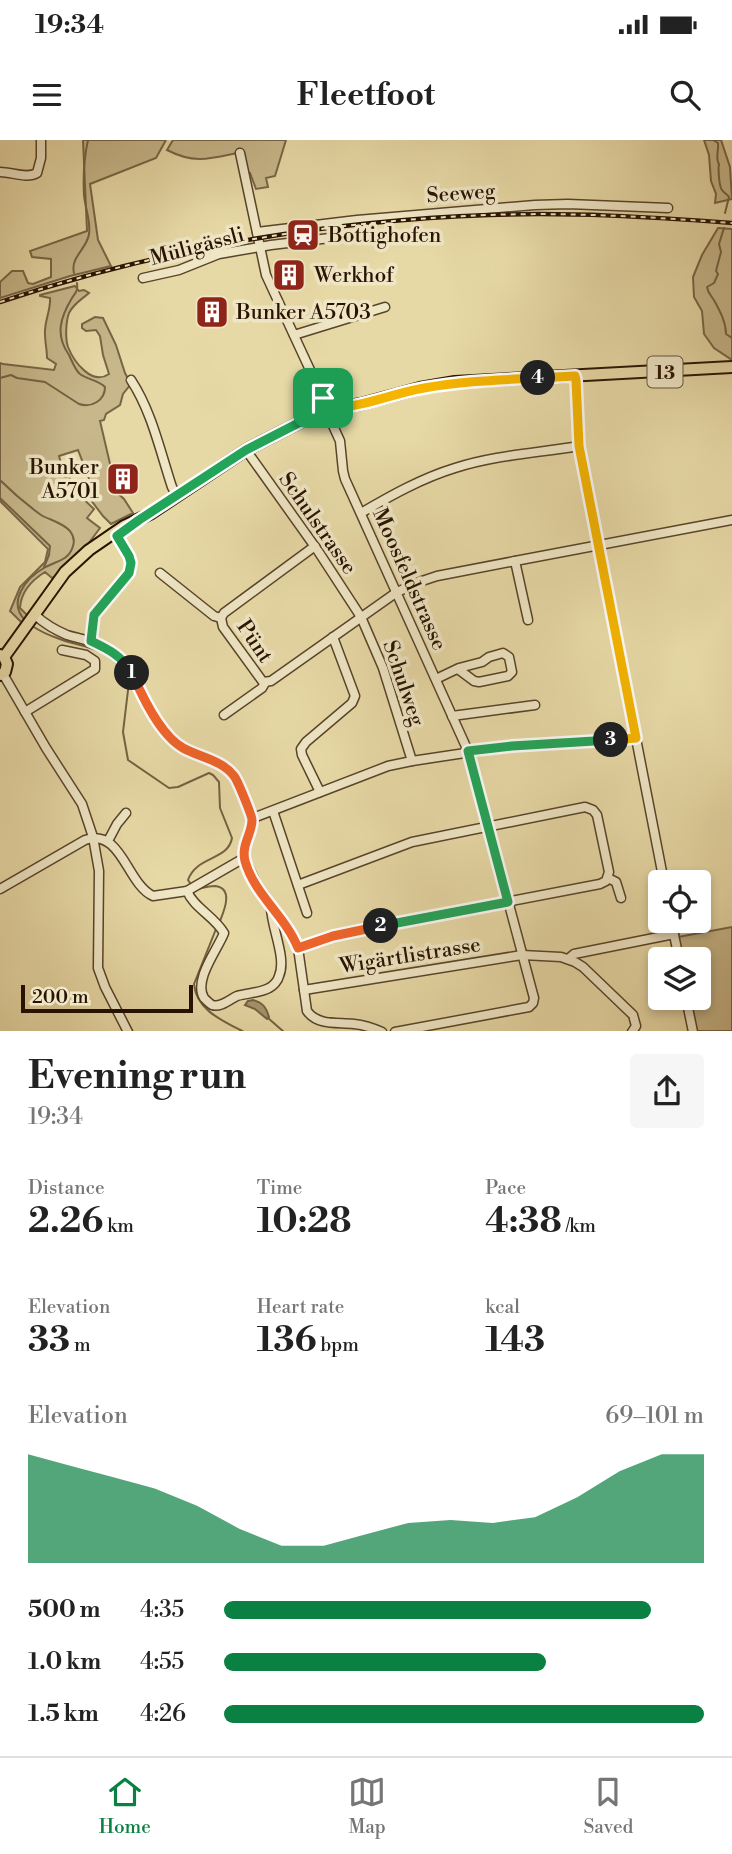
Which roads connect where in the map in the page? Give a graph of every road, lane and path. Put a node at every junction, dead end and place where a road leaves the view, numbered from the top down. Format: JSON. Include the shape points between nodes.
{"nodes":[{"id":1,"x":41,"y":140,"type":"edge"},
{"id":2,"x":240,"y":153,"type":"dead end"},
{"id":3,"x":0,"y":172,"type":"edge"},
{"id":4,"x":668,"y":208,"type":"dead end"},
{"id":5,"x":257,"y":232,"type":"junction"},
{"id":6,"x":372,"y":233,"type":"dead end"},
{"id":7,"x":260,"y":246,"type":"junction"},
{"id":8,"x":142,"y":278,"type":"dead end"},
{"id":9,"x":385,"y":307,"type":"dead end"},
{"id":10,"x":293,"y":335,"type":"junction"},
{"id":11,"x":732,"y":367,"type":"edge"},
{"id":12,"x":575,"y":376,"type":"junction"},
{"id":13,"x":131,"y":380,"type":"dead end"},
{"id":14,"x":323,"y":398,"type":"junction"},
{"id":15,"x":338,"y":408,"type":"junction"},
{"id":16,"x":318,"y":413,"type":"junction"},
{"id":17,"x":330,"y":419,"type":"junction"},
{"id":18,"x":579,"y":446,"type":"junction"},
{"id":19,"x":246,"y":450,"type":"junction"},
{"id":20,"x":177,"y":496,"type":"junction"},
{"id":21,"x":361,"y":513,"type":"junction"},
{"id":22,"x":139,"y":520,"type":"junction"},
{"id":23,"x":732,"y":520,"type":"edge"},
{"id":24,"x":117,"y":536,"type":"junction"},
{"id":25,"x":598,"y":545,"type":"junction"},
{"id":26,"x":314,"y":546,"type":"junction"},
{"id":27,"x":515,"y":561,"type":"junction"},
{"id":28,"x":160,"y":573,"type":"dead end"},
{"id":29,"x":57,"y":585,"type":"junction"},
{"id":30,"x":397,"y":592,"type":"junction"},
{"id":31,"x":361,"y":617,"type":"junction"},
{"id":32,"x":221,"y":618,"type":"junction"},
{"id":33,"x":31,"y":620,"type":"junction"},
{"id":34,"x":528,"y":620,"type":"dead end"},
{"id":35,"x":332,"y":638,"type":"junction"},
{"id":36,"x":91,"y":641,"type":"junction"},
{"id":37,"x":62,"y":650,"type":"dead end"},
{"id":38,"x":2,"y":656,"type":"edge"},
{"id":39,"x":458,"y":668,"type":"junction"},
{"id":40,"x":1,"y":674,"type":"edge"},
{"id":41,"x":436,"y":679,"type":"junction"},
{"id":42,"x":265,"y":683,"type":"junction"},
{"id":43,"x":535,"y":705,"type":"dead end"},
{"id":44,"x":24,"y":712,"type":"junction"},
{"id":45,"x":224,"y":715,"type":"dead end"},
{"id":46,"x":452,"y":716,"type":"junction"},
{"id":47,"x":636,"y":738,"type":"junction"},
{"id":48,"x":468,"y":751,"type":"junction"},
{"id":49,"x":412,"y":761,"type":"junction"},
{"id":50,"x":320,"y":792,"type":"junction"},
{"id":51,"x":273,"y":811,"type":"junction"},
{"id":52,"x":126,"y":813,"type":"dead end"},
{"id":53,"x":253,"y":818,"type":"junction"},
{"id":54,"x":488,"y":827,"type":"junction"},
{"id":55,"x":93,"y":837,"type":"junction"},
{"id":56,"x":108,"y":841,"type":"junction"},
{"id":57,"x":244,"y":858,"type":"junction"},
{"id":58,"x":662,"y":870,"type":"edge"},
{"id":59,"x":608,"y":878,"type":"junction"},
{"id":60,"x":298,"y":885,"type":"junction"},
{"id":61,"x":192,"y":887,"type":"junction"},
{"id":62,"x":0,"y":889,"type":"edge"},
{"id":63,"x":621,"y":898,"type":"dead end"},
{"id":64,"x":508,"y":902,"type":"junction"},
{"id":65,"x":271,"y":907,"type":"junction"},
{"id":66,"x":307,"y":913,"type":"dead end"},
{"id":67,"x":674,"y":934,"type":"joint"},
{"id":68,"x":677,"y":947,"type":"edge"},
{"id":69,"x":298,"y":948,"type":"junction"},
{"id":70,"x":522,"y":955,"type":"junction"},
{"id":71,"x":568,"y":959,"type":"junction"},
{"id":72,"x":304,"y":990,"type":"junction"},
{"id":73,"x":689,"y":1010,"type":"edge"},
{"id":74,"x":128,"y":1031,"type":"edge"},
{"id":75,"x":382,"y":1031,"type":"edge"},
{"id":76,"x":395,"y":1031,"type":"edge"},
{"id":77,"x":632,"y":1031,"type":"edge"},
{"id":78,"x":693,"y":1031,"type":"edge"}],
"edges":[{"from":1,"to":3,"type":"street","via":[[37,173]]},
{"from":2,"to":5,"type":"street","name":"Müligässli"},
{"from":4,"to":5,"type":"street","name":"Seeweg","via":[[535,205]]},
{"from":5,"to":7,"type":"street","name":"Müligässli"},
{"from":6,"to":7,"type":"street"},
{"from":7,"to":8,"type":"street","name":"Müligässli"},
{"from":7,"to":10,"type":"street","name":"Müligässli","via":[[266,275]]},
{"from":9,"to":10,"type":"street"},
{"from":10,"to":14,"type":"street","name":"Müligässli"},
{"from":11,"to":12,"type":"main road","number":"13"},
{"from":12,"to":15,"type":"main road","number":"13","via":[[455,382]]},
{"from":12,"to":18,"type":"street"},
{"from":13,"to":20,"type":"street","via":[[150,417]]},
{"from":14,"to":15,"type":"main road","via":[[333,399]]},
{"from":14,"to":16,"type":"main road","via":[[316,406]]},
{"from":15,"to":17,"type":"main road"},
{"from":16,"to":17,"type":"main road"},
{"from":16,"to":19,"type":"main road"},
{"from":17,"to":21,"type":"street","name":"Moosfeldstrasse","via":[[340,441],[344,476]]},
{"from":18,"to":21,"type":"street","via":[[454,468]]},
{"from":18,"to":25,"type":"street"},
{"from":19,"to":20,"type":"main road"},
{"from":19,"to":26,"type":"street","name":"Schulstrasse"},
{"from":20,"to":22,"type":"main road"},
{"from":21,"to":30,"type":"street","name":"Moosfeldstrasse"},
{"from":22,"to":24,"type":"main road"},
{"from":22,"to":29,"type":"main road","via":[[89,550]]},
{"from":23,"to":25,"type":"street","name":"Pünt"},
{"from":24,"to":29,"type":"main road"},
{"from":24,"to":36,"type":"street","via":[[129,556],[129,573],[94,615]]},
{"from":25,"to":27,"type":"street","name":"Pünt"},
{"from":25,"to":47,"type":"street"},
{"from":26,"to":31,"type":"street","name":"Schulstrasse"},
{"from":26,"to":32,"type":"street","name":"Pünt"},
{"from":27,"to":30,"type":"street","name":"Pünt","via":[[437,576]]},
{"from":27,"to":34,"type":"street"},
{"from":28,"to":32,"type":"street"},
{"from":29,"to":33,"type":"main road"},
{"from":30,"to":31,"type":"street","name":"Pünt"},
{"from":30,"to":41,"type":"street","name":"Moosfeldstrasse"},
{"from":31,"to":35,"type":"street","name":"Pünt"},
{"from":31,"to":49,"type":"street","name":"Schulweg","via":[[383,668]]},
{"from":32,"to":42,"type":"street","name":"Pünt"},
{"from":33,"to":36,"type":"street"},
{"from":33,"to":38,"type":"main road"},
{"from":35,"to":42,"type":"street","name":"Pünt"},
{"from":35,"to":50,"type":"street","via":[[355,696],[301,749]]},
{"from":36,"to":53,"type":"street","via":[[124,661],[175,742],[232,774]]},
{"from":37,"to":44,"type":"street","via":[[91,657],[95,669]]},
{"from":38,"to":40,"type":"main road","via":[[7,667]]},
{"from":39,"to":39,"type":"street","via":[[503,653],[512,669],[508,676],[476,682]]},
{"from":39,"to":41,"type":"street"},
{"from":40,"to":44,"type":"street"},
{"from":41,"to":46,"type":"street","name":"Moosfeldstrasse"},
{"from":42,"to":45,"type":"street"},
{"from":43,"to":46,"type":"street"},
{"from":44,"to":55,"type":"street","via":[[82,804]]},
{"from":46,"to":48,"type":"street","name":"Moosfeldstrasse"},
{"from":47,"to":48,"type":"street"},
{"from":47,"to":58,"type":"street"},
{"from":48,"to":49,"type":"street"},
{"from":48,"to":54,"type":"street","name":"Moosfeldstrasse"},
{"from":49,"to":50,"type":"street"},
{"from":50,"to":51,"type":"street"},
{"from":51,"to":53,"type":"street"},
{"from":51,"to":60,"type":"street"},
{"from":52,"to":56,"type":"street"},
{"from":53,"to":57,"type":"street"},
{"from":54,"to":59,"type":"street","via":[[591,808],[597,816]]},
{"from":54,"to":60,"type":"street","via":[[412,842]]},
{"from":54,"to":64,"type":"street","name":"Moosfeldstrasse"},
{"from":55,"to":56,"type":"street"},
{"from":55,"to":62,"type":"street"},
{"from":55,"to":74,"type":"street","via":[[99,871],[98,968]]},
{"from":56,"to":61,"type":"street","via":[[150,895]]},
{"from":57,"to":61,"type":"street"},
{"from":57,"to":65,"type":"street"},
{"from":59,"to":63,"type":"street","via":[[616,882]]},
{"from":59,"to":64,"type":"street","via":[[600,884]]},
{"from":60,"to":66,"type":"street"},
{"from":61,"to":65,"type":"street","via":[[192,901],[223,930],[202,979],[202,994],[213,1005],[267,989],[280,975]]},
{"from":64,"to":69,"type":"street","via":[[333,936]]},
{"from":64,"to":70,"type":"street","name":"Moosfeldstrasse"},
{"from":65,"to":69,"type":"street"},
{"from":67,"to":68,"type":"street"},
{"from":67,"to":71,"type":"street","via":[[573,954]]},
{"from":69,"to":72,"type":"street"},
{"from":70,"to":71,"type":"street","name":"Wigärtlistrasse"},
{"from":70,"to":72,"type":"street","name":"Wigärtlistrasse"},
{"from":70,"to":76,"type":"street","name":"Moosfeldstrasse","via":[[534,998],[529,1007]]},
{"from":71,"to":77,"type":"street","via":[[583,967],[633,1015],[636,1026]]},
{"from":72,"to":75,"type":"street","via":[[307,1011],[316,1020]]},
{"from":73,"to":78,"type":"street"}]}
